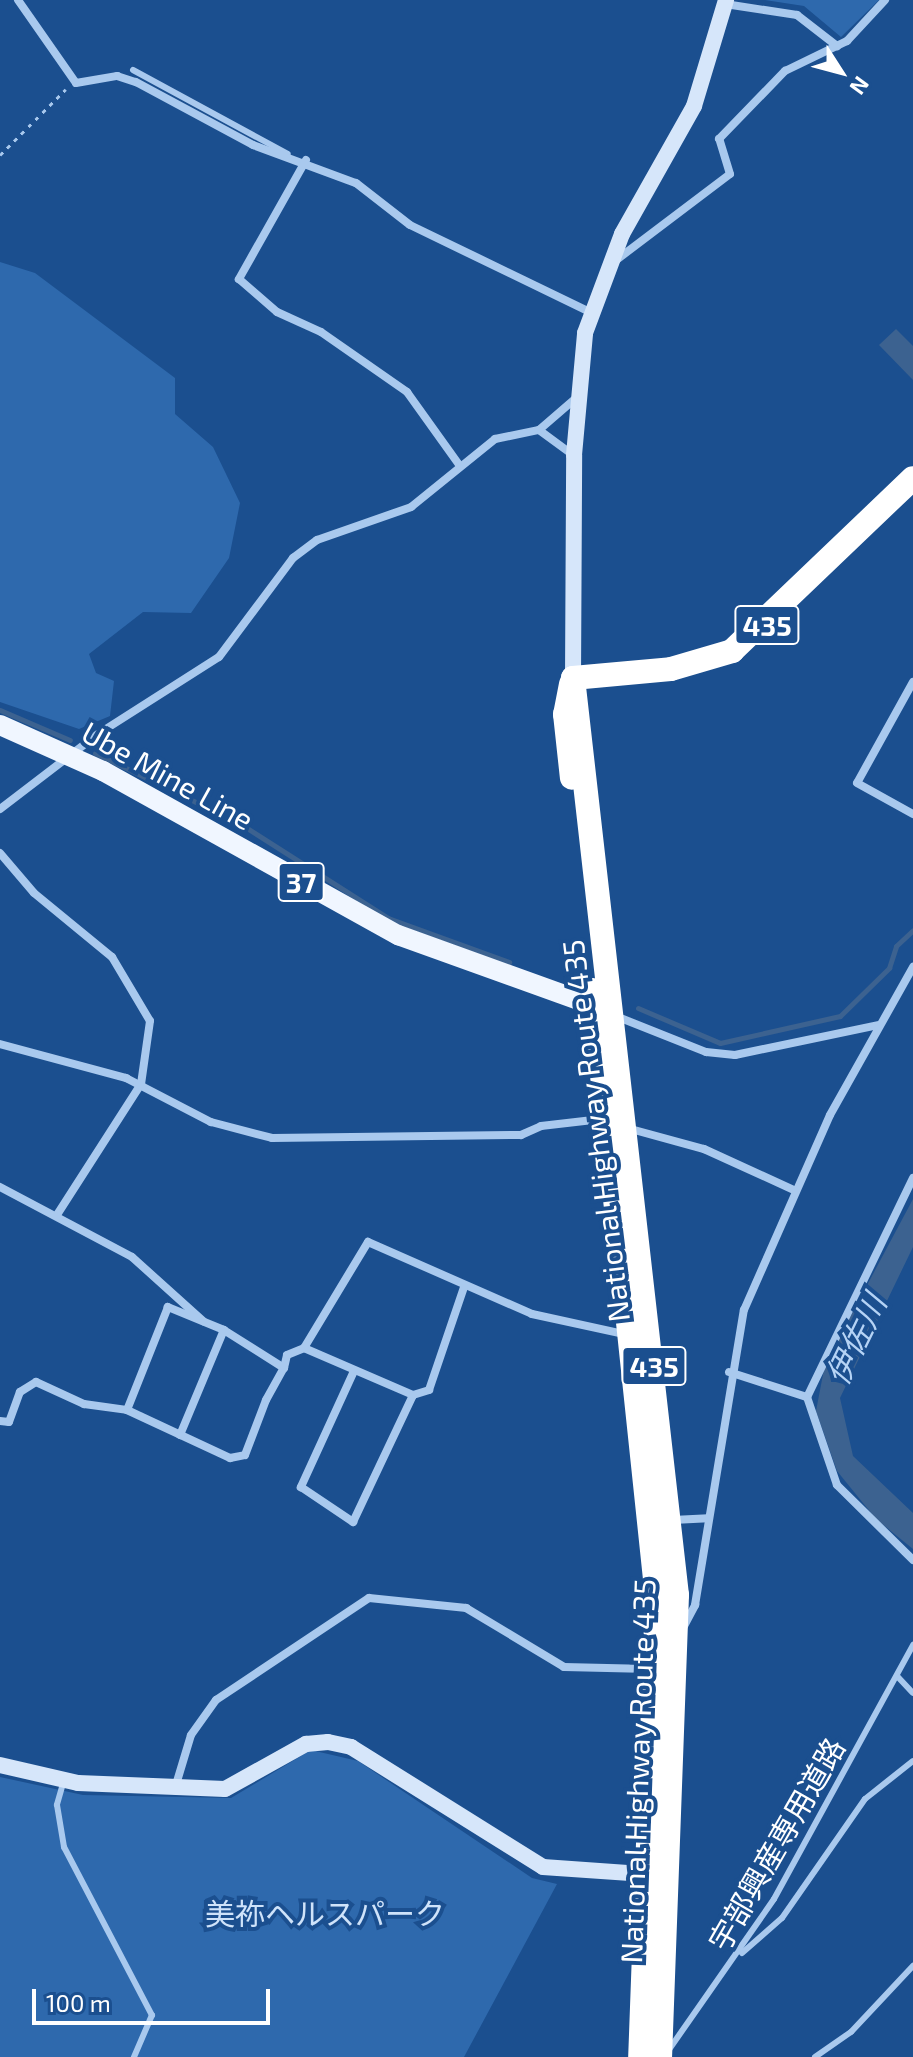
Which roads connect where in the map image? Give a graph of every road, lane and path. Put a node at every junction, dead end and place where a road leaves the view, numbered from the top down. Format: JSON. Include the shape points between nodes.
{"nodes":[{"id":1,"x":18,"y":0,"type":"edge"},
{"id":2,"x":885,"y":0,"type":"edge"},
{"id":3,"x":725,"y":2,"type":"edge"},
{"id":4,"x":837,"y":46,"type":"junction"},
{"id":5,"x":133,"y":70,"type":"dead end"},
{"id":6,"x":76,"y":83,"type":"junction"},
{"id":7,"x":288,"y":154,"type":"junction"},
{"id":8,"x":0,"y":155,"type":"edge"},
{"id":9,"x":306,"y":160,"type":"junction"},
{"id":10,"x":610,"y":260,"type":"junction"},
{"id":11,"x":590,"y":312,"type":"junction"},
{"id":12,"x":576,"y":398,"type":"junction"},
{"id":13,"x":539,"y":430,"type":"junction"},
{"id":14,"x":574,"y":455,"type":"junction"},
{"id":15,"x":460,"y":466,"type":"junction"},
{"id":16,"x":913,"y":478,"type":"edge"},
{"id":17,"x":573,"y":678,"type":"junction"},
{"id":18,"x":913,"y":682,"type":"edge"},
{"id":19,"x":0,"y":725,"type":"edge"},
{"id":20,"x":76,"y":757,"type":"junction"},
{"id":21,"x":0,"y":809,"type":"edge"},
{"id":22,"x":913,"y":814,"type":"edge"},
{"id":23,"x":0,"y":853,"type":"edge"},
{"id":24,"x":913,"y":967,"type":"edge"},
{"id":25,"x":604,"y":1009,"type":"junction"},
{"id":26,"x":878,"y":1025,"type":"junction"},
{"id":27,"x":0,"y":1044,"type":"edge"},
{"id":28,"x":141,"y":1084,"type":"junction"},
{"id":29,"x":617,"y":1123,"type":"junction"},
{"id":30,"x":913,"y":1178,"type":"edge"},
{"id":31,"x":0,"y":1187,"type":"edge"},
{"id":32,"x":794,"y":1190,"type":"junction"},
{"id":33,"x":57,"y":1215,"type":"junction"},
{"id":34,"x":464,"y":1287,"type":"junction"},
{"id":35,"x":203,"y":1321,"type":"junction"},
{"id":36,"x":224,"y":1330,"type":"junction"},
{"id":37,"x":640,"y":1333,"type":"junction"},
{"id":38,"x":304,"y":1348,"type":"junction"},
{"id":39,"x":284,"y":1368,"type":"junction"},
{"id":40,"x":354,"y":1371,"type":"junction"},
{"id":41,"x":729,"y":1372,"type":"junction"},
{"id":42,"x":413,"y":1395,"type":"junction"},
{"id":43,"x":807,"y":1397,"type":"junction"},
{"id":44,"x":127,"y":1410,"type":"junction"},
{"id":45,"x":0,"y":1421,"type":"edge"},
{"id":46,"x":180,"y":1435,"type":"junction"},
{"id":47,"x":708,"y":1518,"type":"junction"},
{"id":48,"x":661,"y":1522,"type":"junction"},
{"id":49,"x":913,"y":1560,"type":"edge"},
{"id":50,"x":678,"y":1638,"type":"junction"},
{"id":51,"x":913,"y":1645,"type":"edge"},
{"id":52,"x":655,"y":1669,"type":"junction"},
{"id":53,"x":897,"y":1676,"type":"junction"},
{"id":54,"x":913,"y":1693,"type":"edge"},
{"id":55,"x":913,"y":1761,"type":"edge"},
{"id":56,"x":0,"y":1765,"type":"edge"},
{"id":57,"x":64,"y":1780,"type":"junction"},
{"id":58,"x":175,"y":1788,"type":"junction"},
{"id":59,"x":656,"y":1874,"type":"junction"},
{"id":60,"x":736,"y":1958,"type":"junction"},
{"id":61,"x":913,"y":1966,"type":"edge"},
{"id":62,"x":134,"y":2057,"type":"edge"},
{"id":63,"x":640,"y":2057,"type":"edge"},
{"id":64,"x":662,"y":2057,"type":"edge"},
{"id":65,"x":815,"y":2057,"type":"edge"}],
"edges":[{"from":1,"to":6,"type":"street"},
{"from":2,"to":4,"type":"street"},
{"from":3,"to":4,"type":"street","via":[[797,15]]},
{"from":3,"to":10,"type":"street","via":[[682,135]]},
{"from":4,"to":10,"type":"street","via":[[785,71],[725,130],[719,139],[730,174],[628,254]]},
{"from":5,"to":7,"type":"lane"},
{"from":6,"to":7,"type":"street","via":[[127,79],[253,145]]},
{"from":6,"to":8,"type":"path"},
{"from":7,"to":9,"type":"street"},
{"from":9,"to":11,"type":"street","via":[[356,183],[410,225]]},
{"from":9,"to":15,"type":"street","via":[[239,279],[277,312],[321,332],[407,392]]},
{"from":10,"to":11,"type":"street"},
{"from":11,"to":12,"type":"street"},
{"from":12,"to":13,"type":"street"},
{"from":12,"to":14,"type":"street"},
{"from":13,"to":14,"type":"street"},
{"from":13,"to":15,"type":"street","via":[[495,439]]},
{"from":14,"to":17,"type":"street"},
{"from":15,"to":20,"type":"street","via":[[411,507],[317,540],[293,558],[233,645],[167,696],[98,734]]},
{"from":16,"to":17,"type":"highway","number":"435","via":[[732,651],[671,669]]},
{"from":17,"to":25,"type":"highway","name":"National Highway Route 435","number":"435","via":[[565,714]]},
{"from":18,"to":22,"type":"street","via":[[857,783]]},
{"from":19,"to":20,"type":"main road","name":"Ube Mine Line","number":"37"},
{"from":20,"to":21,"type":"street"},
{"from":20,"to":25,"type":"main road","name":"Ube Mine Line","number":"37","via":[[398,935]]},
{"from":23,"to":28,"type":"street","via":[[34,893],[112,957],[131,984],[150,1021]]},
{"from":24,"to":26,"type":"street"},
{"from":25,"to":26,"type":"street","via":[[637,1029],[735,1055]]},
{"from":25,"to":29,"type":"highway","name":"National Highway Route 435","number":"435"},
{"from":26,"to":32,"type":"street"},
{"from":27,"to":28,"type":"street"},
{"from":28,"to":29,"type":"street","via":[[211,1122],[272,1138],[521,1135],[541,1126]]},
{"from":28,"to":33,"type":"street"},
{"from":29,"to":32,"type":"street","via":[[704,1149]]},
{"from":29,"to":37,"type":"highway","name":"National Highway Route 435","number":"435"},
{"from":30,"to":43,"type":"street"},
{"from":31,"to":33,"type":"street"},
{"from":32,"to":41,"type":"street","via":[[744,1310]]},
{"from":33,"to":35,"type":"street","via":[[132,1257]]},
{"from":34,"to":37,"type":"street","via":[[532,1314]]},
{"from":34,"to":38,"type":"street","via":[[368,1242]]},
{"from":34,"to":42,"type":"street","via":[[429,1390]]},
{"from":35,"to":36,"type":"street"},
{"from":35,"to":44,"type":"street","via":[[168,1307]]},
{"from":36,"to":39,"type":"street"},
{"from":36,"to":46,"type":"street"},
{"from":37,"to":48,"type":"highway","name":"National Highway Route 435","number":"435"},
{"from":38,"to":39,"type":"street","via":[[287,1355]]},
{"from":38,"to":40,"type":"street"},
{"from":39,"to":46,"type":"street","via":[[245,1455],[230,1458]]},
{"from":40,"to":42,"type":"street"},
{"from":40,"to":42,"type":"street","via":[[301,1487],[353,1522]]},
{"from":41,"to":43,"type":"street"},
{"from":41,"to":47,"type":"street"},
{"from":43,"to":49,"type":"street","via":[[821,1456],[837,1485]]},
{"from":44,"to":45,"type":"street","via":[[84,1404],[36,1382],[20,1392],[9,1422]]},
{"from":44,"to":46,"type":"street"},
{"from":47,"to":48,"type":"street"},
{"from":47,"to":50,"type":"street","via":[[695,1605]]},
{"from":48,"to":50,"type":"highway","name":"National Highway Route 435","number":"435"},
{"from":48,"to":52,"type":"highway","name":"National Highway Route 435","number":"435"},
{"from":50,"to":59,"type":"highway","name":"National Highway Route 435","number":"435"},
{"from":51,"to":53,"type":"lane","name":"宇部興産専用道路"},
{"from":52,"to":58,"type":"street","via":[[564,1667],[466,1608],[369,1598],[209,1707],[191,1735]]},
{"from":52,"to":59,"type":"highway","name":"National Highway Route 435","number":"435"},
{"from":53,"to":54,"type":"lane"},
{"from":53,"to":60,"type":"lane","name":"宇部興産専用道路"},
{"from":55,"to":60,"type":"lane","via":[[865,1799],[782,1918]]},
{"from":56,"to":57,"type":"street"},
{"from":57,"to":58,"type":"street"},
{"from":57,"to":62,"type":"lane","via":[[57,1805],[64,1847],[152,2015]]},
{"from":58,"to":59,"type":"street","via":[[245,1784],[283,1755],[328,1742],[351,1747],[543,1867]]},
{"from":59,"to":63,"type":"highway","name":"National Highway Route 435","number":"435"},
{"from":59,"to":64,"type":"highway","name":"National Highway Route 435","number":"435"},
{"from":60,"to":64,"type":"lane","name":"宇部興産専用道路"},
{"from":61,"to":65,"type":"lane","via":[[851,2032]]}]}
